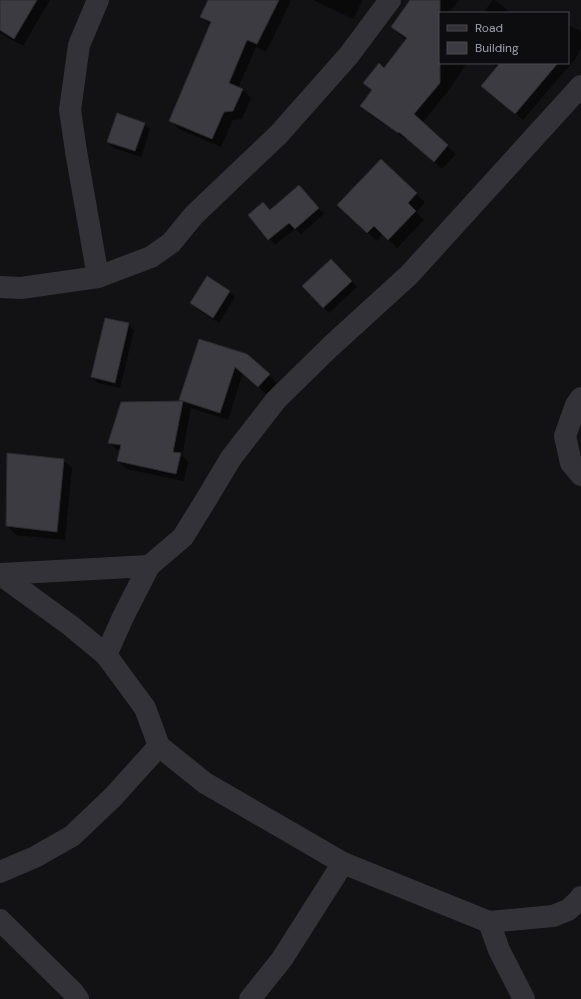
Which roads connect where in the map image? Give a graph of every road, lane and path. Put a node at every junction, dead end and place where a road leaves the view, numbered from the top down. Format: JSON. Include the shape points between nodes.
{"nodes":[{"id":1,"x":98,"y":0,"type":"edge"},
{"id":2,"x":390,"y":0,"type":"edge"},
{"id":3,"x":581,"y":86,"type":"edge"},
{"id":4,"x":98,"y":277,"type":"junction"},
{"id":5,"x":0,"y":287,"type":"edge"},
{"id":6,"x":581,"y":398,"type":"edge"},
{"id":7,"x":581,"y":474,"type":"edge"},
{"id":8,"x":149,"y":566,"type":"junction"},
{"id":9,"x":0,"y":574,"type":"edge"},
{"id":10,"x":106,"y":655,"type":"junction"},
{"id":11,"x":159,"y":746,"type":"junction"},
{"id":12,"x":343,"y":864,"type":"junction"},
{"id":13,"x":0,"y":872,"type":"edge"},
{"id":14,"x":581,"y":899,"type":"edge"},
{"id":15,"x":0,"y":920,"type":"edge"},
{"id":16,"x":489,"y":922,"type":"junction"},
{"id":17,"x":78,"y":999,"type":"edge"},
{"id":18,"x":250,"y":999,"type":"edge"},
{"id":19,"x":524,"y":999,"type":"edge"}],
"edges":[{"from":1,"to":4,"type":"street","via":[[79,45],[70,110]]},
{"from":2,"to":4,"type":"street","via":[[349,55],[279,134],[194,215],[171,243],[151,257]]},
{"from":3,"to":8,"type":"street","via":[[409,275],[276,400],[231,458],[183,537]]},
{"from":4,"to":5,"type":"street","via":[[21,288]]},
{"from":6,"to":7,"type":"street","via":[[565,436],[571,463]]},
{"from":8,"to":9,"type":"street"},
{"from":8,"to":10,"type":"street","via":[[122,617]]},
{"from":9,"to":10,"type":"street"},
{"from":10,"to":11,"type":"street","via":[[145,708]]},
{"from":11,"to":12,"type":"street","via":[[205,783]]},
{"from":11,"to":13,"type":"street","via":[[113,797],[72,836],[35,857]]},
{"from":12,"to":16,"type":"street"},
{"from":12,"to":18,"type":"street","via":[[282,959]]},
{"from":14,"to":16,"type":"street","via":[[568,910],[553,916]]},
{"from":15,"to":17,"type":"street"},
{"from":16,"to":19,"type":"street","via":[[499,950]]}]}
